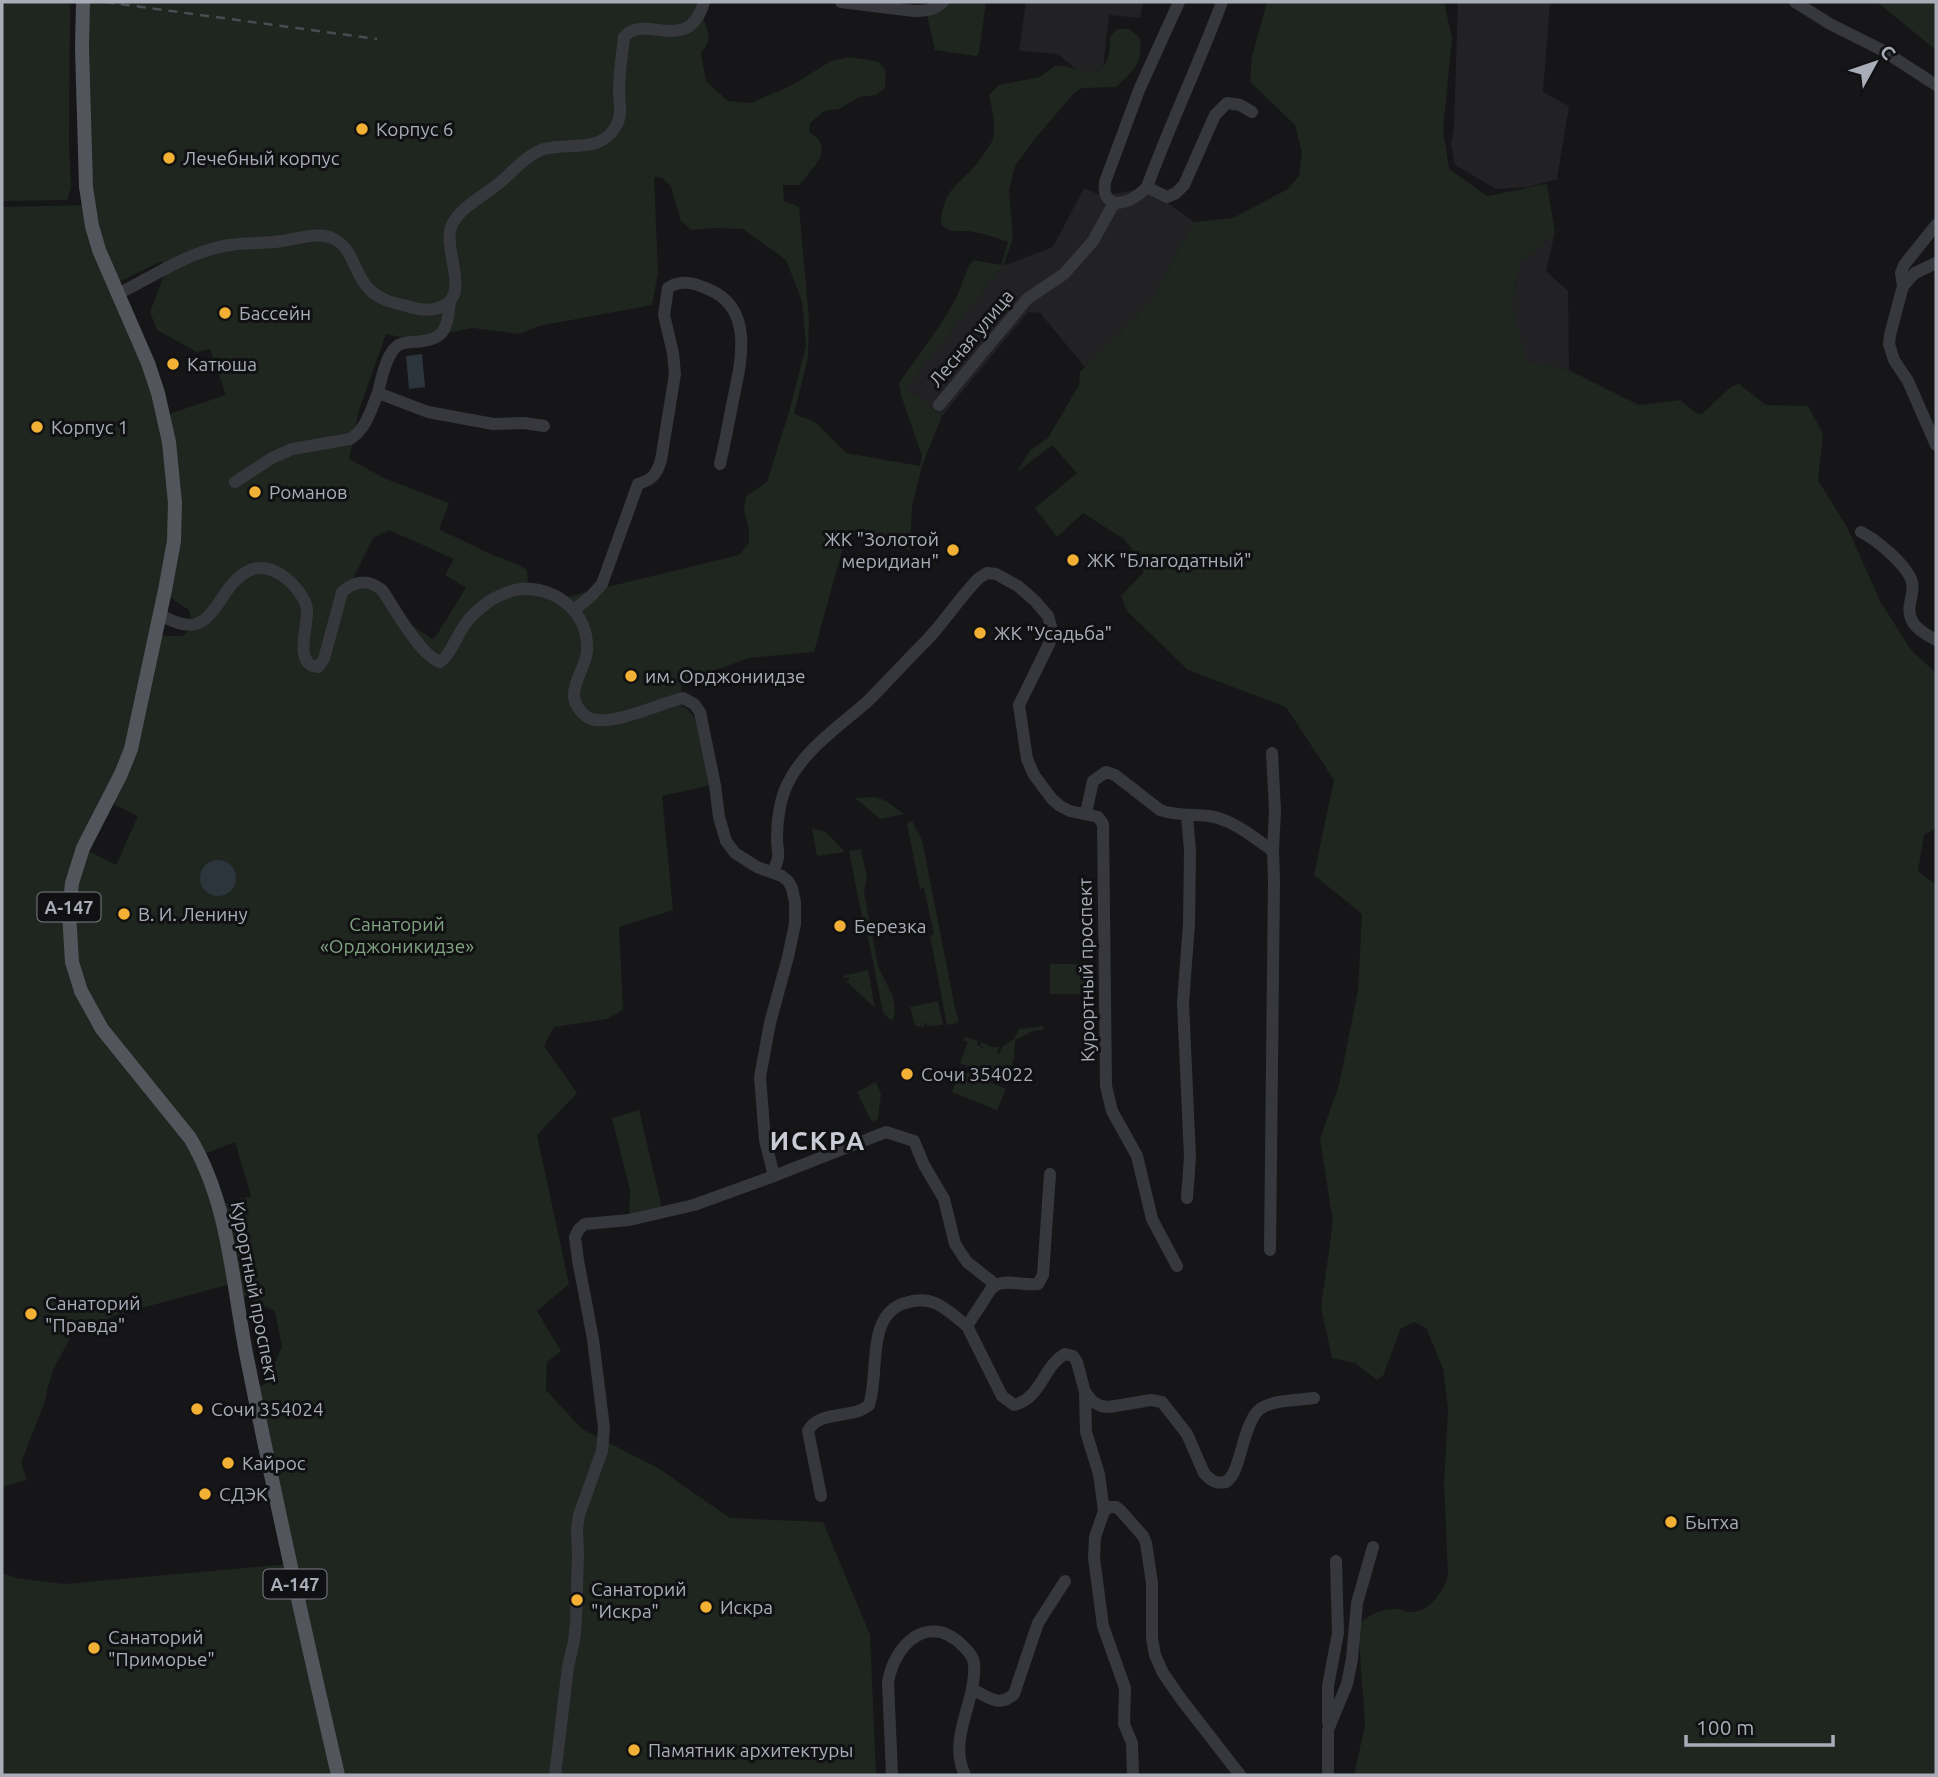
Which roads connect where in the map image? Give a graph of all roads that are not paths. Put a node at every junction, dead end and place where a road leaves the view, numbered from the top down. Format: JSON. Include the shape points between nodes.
{"nodes":[{"id":1,"x":83,"y":2,"type":"edge"},
{"id":2,"x":704,"y":2,"type":"edge"},
{"id":3,"x":841,"y":2,"type":"edge"},
{"id":4,"x":943,"y":2,"type":"edge"},
{"id":5,"x":1179,"y":2,"type":"edge"},
{"id":6,"x":1222,"y":2,"type":"edge"},
{"id":7,"x":1795,"y":2,"type":"edge"},
{"id":8,"x":1936,"y":85,"type":"edge"},
{"id":9,"x":1252,"y":112,"type":"dead end"},
{"id":10,"x":1147,"y":187,"type":"junction"},
{"id":11,"x":1114,"y":203,"type":"junction"},
{"id":12,"x":1936,"y":225,"type":"edge"},
{"id":13,"x":1936,"y":262,"type":"edge"},
{"id":14,"x":1903,"y":286,"type":"junction"},
{"id":15,"x":118,"y":294,"type":"junction"},
{"id":16,"x":450,"y":300,"type":"junction"},
{"id":17,"x":378,"y":393,"type":"junction"},
{"id":18,"x":939,"y":405,"type":"dead end"},
{"id":19,"x":544,"y":426,"type":"dead end"},
{"id":20,"x":1936,"y":445,"type":"edge"},
{"id":21,"x":720,"y":464,"type":"dead end"},
{"id":22,"x":235,"y":482,"type":"dead end"},
{"id":23,"x":1861,"y":533,"type":"dead end"},
{"id":24,"x":574,"y":610,"type":"junction"},
{"id":25,"x":160,"y":615,"type":"junction"},
{"id":26,"x":1936,"y":640,"type":"edge"},
{"id":27,"x":1272,"y":753,"type":"dead end"},
{"id":28,"x":1086,"y":813,"type":"junction"},
{"id":29,"x":1187,"y":815,"type":"junction"},
{"id":30,"x":1273,"y":851,"type":"junction"},
{"id":31,"x":772,"y":872,"type":"junction"},
{"id":32,"x":1050,"y":1174,"type":"dead end"},
{"id":33,"x":774,"y":1177,"type":"junction"},
{"id":34,"x":1187,"y":1198,"type":"dead end"},
{"id":35,"x":1270,"y":1250,"type":"dead end"},
{"id":36,"x":1177,"y":1266,"type":"dead end"},
{"id":37,"x":996,"y":1285,"type":"junction"},
{"id":38,"x":967,"y":1326,"type":"junction"},
{"id":39,"x":1085,"y":1392,"type":"junction"},
{"id":40,"x":1314,"y":1398,"type":"dead end"},
{"id":41,"x":821,"y":1496,"type":"dead end"},
{"id":42,"x":1104,"y":1511,"type":"junction"},
{"id":43,"x":1373,"y":1547,"type":"dead end"},
{"id":44,"x":1336,"y":1561,"type":"dead end"},
{"id":45,"x":1065,"y":1581,"type":"dead end"},
{"id":46,"x":972,"y":1689,"type":"junction"},
{"id":47,"x":1328,"y":1730,"type":"junction"},
{"id":48,"x":338,"y":1775,"type":"edge"},
{"id":49,"x":555,"y":1775,"type":"edge"},
{"id":50,"x":892,"y":1775,"type":"edge"},
{"id":51,"x":965,"y":1775,"type":"edge"},
{"id":52,"x":1133,"y":1775,"type":"edge"},
{"id":53,"x":1240,"y":1775,"type":"edge"},
{"id":54,"x":1328,"y":1775,"type":"edge"}],
"edges":[{"from":1,"to":15,"type":"main road","name":"Курортный проспект","number":"А-147","via":[[86,187],[99,250]]},
{"from":2,"to":16,"type":"street","via":[[684,29],[634,29],[624,37],[621,112],[607,139],[592,145],[543,149],[455,219],[449,238],[456,281]]},
{"from":3,"to":4,"type":"street","via":[[926,11]]},
{"from":5,"to":11,"type":"street","via":[[1139,90],[1105,182],[1105,194]]},
{"from":6,"to":10,"type":"street"},
{"from":7,"to":8,"type":"street"},
{"from":9,"to":10,"type":"street","via":[[1227,103],[1214,115],[1184,185],[1167,197]]},
{"from":10,"to":11,"type":"street","via":[[1128,201]]},
{"from":11,"to":18,"type":"street","name":"Лесная улица","via":[[1093,241],[1064,274],[1027,299]]},
{"from":12,"to":14,"type":"street","via":[[1903,265]]},
{"from":13,"to":14,"type":"street"},
{"from":14,"to":20,"type":"street","via":[[1890,351]]},
{"from":15,"to":16,"type":"street","via":[[223,246],[322,235],[345,246],[368,289],[383,300],[417,310],[444,306]]},
{"from":15,"to":25,"type":"main road","name":"Курортный проспект","number":"А-147","via":[[158,393],[171,456],[174,541]]},
{"from":16,"to":17,"type":"street","via":[[448,323],[441,335],[394,348]]},
{"from":17,"to":19,"type":"street","via":[[441,414],[493,424]]},
{"from":17,"to":22,"type":"street","via":[[363,427],[350,439],[292,449]]},
{"from":21,"to":24,"type":"street","via":[[741,359],[739,322],[729,303],[715,292],[694,283],[675,283],[668,288],[664,315],[675,374],[662,460],[658,472],[638,484],[602,584]]},
{"from":23,"to":26,"type":"street","via":[[1879,543],[1909,575],[1913,592],[1909,618]]},
{"from":24,"to":25,"type":"street","via":[[562,598],[539,590],[511,591],[477,611],[440,662],[415,639],[382,590],[359,582],[342,592],[318,667],[306,662],[304,654],[305,603],[285,577],[273,570],[259,567],[244,572],[197,623],[176,623]]},
{"from":24,"to":31,"type":"street","via":[[587,643],[574,699],[581,711],[599,720],[683,698],[694,704],[700,712],[726,841],[735,853]]},
{"from":25,"to":48,"type":"main road","name":"Курортный проспект","number":"А-147","via":[[131,749],[83,849],[72,883],[72,962],[81,991],[102,1029],[201,1156],[220,1205],[249,1367]]},
{"from":27,"to":30,"type":"street"},
{"from":28,"to":29,"type":"street","via":[[1093,781],[1107,772],[1160,810]]},
{"from":28,"to":31,"type":"street","via":[[1070,811],[1052,799],[1027,759],[1019,705],[1050,642],[1048,616],[1018,586],[987,573],[972,584],[940,626],[869,700],[798,766],[786,786],[780,810],[778,862]]},
{"from":28,"to":36,"type":"street","name":"Курортный проспект","via":[[1098,817],[1104,830],[1106,1086],[1112,1111],[1137,1156],[1152,1219]]},
{"from":29,"to":30,"type":"street","via":[[1230,822]]},
{"from":29,"to":34,"type":"street","via":[[1191,851],[1183,1003],[1190,1157]]},
{"from":30,"to":35,"type":"street"},
{"from":31,"to":33,"type":"street","via":[[788,881],[795,902],[795,924],[760,1077],[765,1140]]},
{"from":32,"to":37,"type":"street","via":[[1041,1280],[1034,1285]]},
{"from":33,"to":37,"type":"street","via":[[886,1132],[914,1141],[944,1199],[955,1244],[967,1262]]},
{"from":33,"to":49,"type":"street","via":[[694,1205],[629,1220],[585,1224],[575,1237],[604,1428],[602,1451],[577,1529],[575,1631]]},
{"from":37,"to":38,"type":"street"},
{"from":38,"to":39,"type":"street","via":[[1003,1396],[1014,1405],[1027,1401],[1065,1354],[1077,1362]]},
{"from":38,"to":41,"type":"street","via":[[932,1300],[911,1301],[890,1311],[878,1333],[869,1405],[820,1419],[808,1431]]},
{"from":39,"to":40,"type":"street","via":[[1101,1406],[1162,1402],[1187,1434],[1204,1473],[1219,1483],[1231,1479],[1250,1425],[1261,1408]]},
{"from":39,"to":42,"type":"street","via":[[1086,1432]]},
{"from":42,"to":52,"type":"street","via":[[1094,1558],[1103,1626],[1125,1688],[1124,1724],[1132,1743]]},
{"from":42,"to":53,"type":"street","via":[[1116,1507],[1143,1536],[1152,1583],[1155,1655],[1181,1699]]},
{"from":43,"to":47,"type":"street","via":[[1357,1603],[1347,1684]]},
{"from":44,"to":47,"type":"street","via":[[1338,1633],[1328,1686]]},
{"from":45,"to":46,"type":"street","via":[[1038,1623],[1014,1694],[1000,1702]]},
{"from":46,"to":50,"type":"street","via":[[975,1662],[957,1640],[932,1631],[922,1633],[899,1652],[888,1682]]},
{"from":46,"to":51,"type":"street","via":[[959,1743]]},
{"from":47,"to":54,"type":"street"}]}
